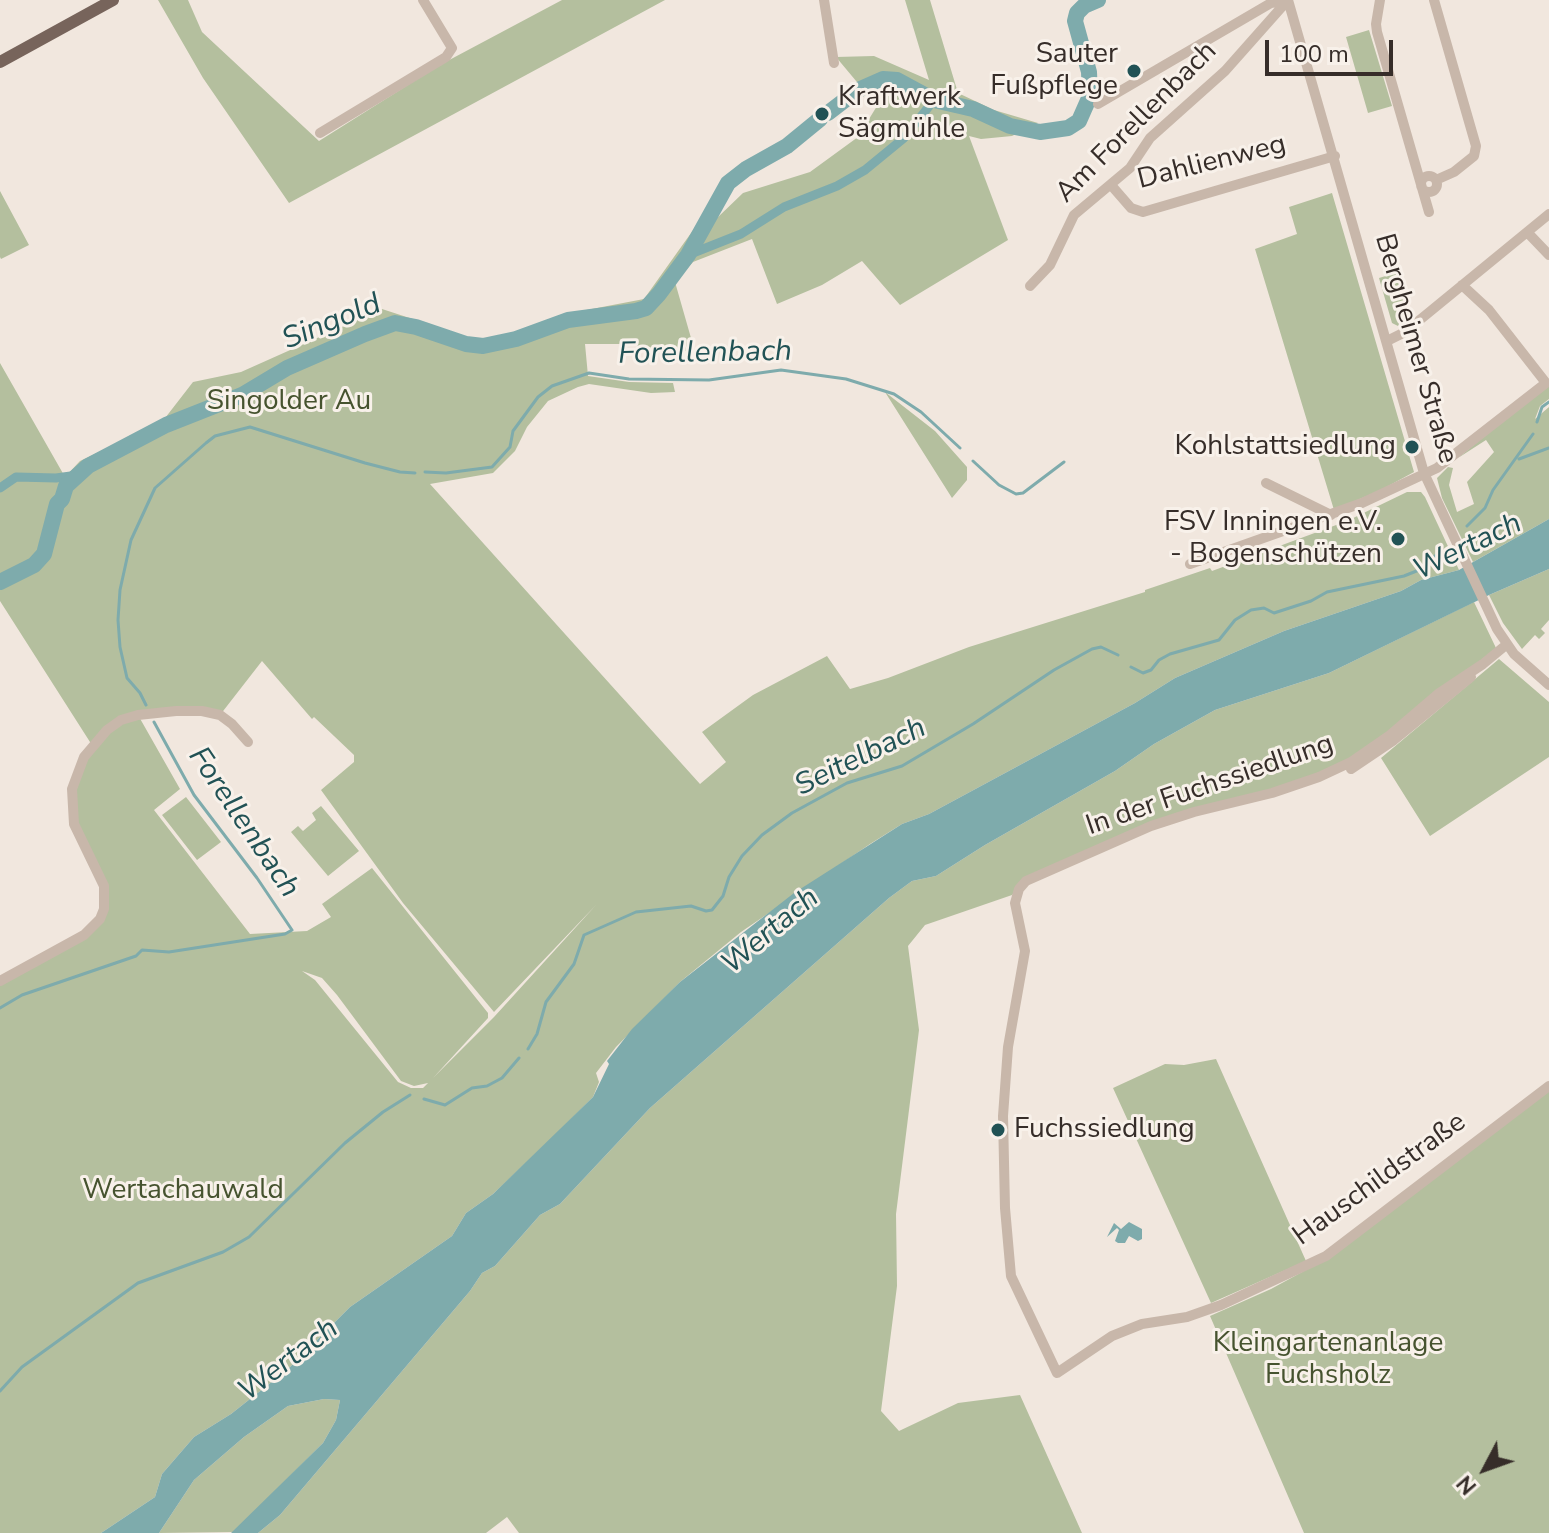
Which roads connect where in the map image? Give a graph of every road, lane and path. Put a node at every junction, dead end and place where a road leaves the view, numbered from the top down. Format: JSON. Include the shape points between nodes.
{"nodes":[{"id":1,"x":113,"y":0,"type":"edge"},
{"id":2,"x":423,"y":0,"type":"edge"},
{"id":3,"x":824,"y":0,"type":"edge"},
{"id":4,"x":1287,"y":0,"type":"edge"},
{"id":5,"x":1380,"y":0,"type":"edge"},
{"id":6,"x":1434,"y":0,"type":"edge"},
{"id":7,"x":0,"y":62,"type":"edge"},
{"id":8,"x":834,"y":63,"type":"dead end"},
{"id":9,"x":1098,"y":104,"type":"dead end"},
{"id":10,"x":320,"y":133,"type":"dead end"},
{"id":11,"x":1335,"y":156,"type":"junction"},
{"id":12,"x":1111,"y":185,"type":"junction"},
{"id":13,"x":1421,"y":186,"type":"junction"},
{"id":14,"x":1429,"y":212,"type":"dead end"},
{"id":15,"x":1549,"y":214,"type":"edge"},
{"id":16,"x":1527,"y":232,"type":"junction"},
{"id":17,"x":1549,"y":255,"type":"edge"},
{"id":18,"x":1462,"y":285,"type":"junction"},
{"id":19,"x":1030,"y":286,"type":"dead end"},
{"id":20,"x":1387,"y":341,"type":"junction"},
{"id":21,"x":1424,"y":473,"type":"junction"},
{"id":22,"x":1266,"y":483,"type":"dead end"},
{"id":23,"x":1331,"y":515,"type":"junction"},
{"id":24,"x":1190,"y":564,"type":"dead end"},
{"id":25,"x":1506,"y":645,"type":"junction"},
{"id":26,"x":1549,"y":685,"type":"edge"},
{"id":27,"x":248,"y":742,"type":"dead end"},
{"id":28,"x":0,"y":981,"type":"edge"},
{"id":29,"x":1549,"y":1086,"type":"edge"},
{"id":30,"x":1057,"y":1373,"type":"joint"}],
"edges":[{"from":1,"to":7,"type":"main road"},
{"from":2,"to":10,"type":"street","via":[[452,48],[446,57]]},
{"from":3,"to":8,"type":"street"},
{"from":4,"to":9,"type":"street","via":[[1271,3]]},
{"from":4,"to":11,"type":"street","name":"Bergheimer Straße"},
{"from":4,"to":12,"type":"street","name":"Am Forellenbach","via":[[1225,71],[1150,138]]},
{"from":5,"to":13,"type":"street","via":[[1377,32]]},
{"from":6,"to":13,"type":"street","via":[[1476,146],[1474,156],[1436,180],[1432,191]]},
{"from":11,"to":12,"type":"street","name":"Dahlienweg","via":[[1143,212],[1131,208]]},
{"from":11,"to":20,"type":"street","name":"Bergheimer Straße"},
{"from":12,"to":19,"type":"street","name":"Am Forellenbach","via":[[1074,215],[1050,265]]},
{"from":13,"to":14,"type":"street"},
{"from":15,"to":16,"type":"street"},
{"from":16,"to":17,"type":"street"},
{"from":16,"to":18,"type":"street"},
{"from":18,"to":20,"type":"street"},
{"from":18,"to":21,"type":"street","via":[[1489,310],[1546,383]]},
{"from":20,"to":21,"type":"street","name":"Bergheimer Straße"},
{"from":21,"to":23,"type":"street"},
{"from":21,"to":25,"type":"street","name":"Bergheimer Straße"},
{"from":22,"to":23,"type":"street"},
{"from":23,"to":24,"type":"street"},
{"from":25,"to":26,"type":"street","name":"Bergheimer Straße"},
{"from":25,"to":30,"type":"street","name":"In der Fuchssiedlung","via":[[1364,753],[1319,777],[1151,826],[1026,881],[1019,889],[1015,903],[1025,951],[1006,1069],[1005,1208],[1011,1276]]},
{"from":27,"to":28,"type":"street","via":[[220,715],[202,711],[138,715],[107,730],[84,757],[72,789],[74,824],[104,886],[100,919],[84,935]]},
{"from":29,"to":30,"type":"street","name":"Hauschildstraße","via":[[1326,1256],[1221,1305],[1112,1336]]}]}
